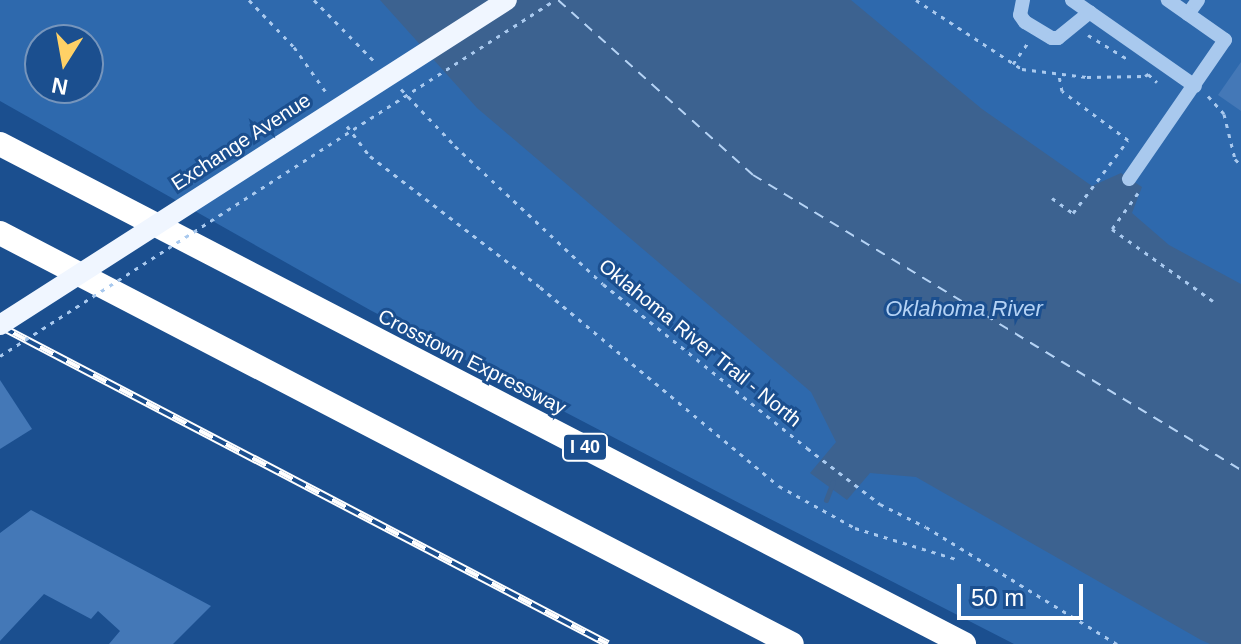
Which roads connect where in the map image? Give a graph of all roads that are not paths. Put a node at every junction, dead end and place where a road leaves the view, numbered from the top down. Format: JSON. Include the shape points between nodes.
{"nodes":[{"id":1,"x":507,"y":0,"type":"edge"},
{"id":2,"x":1023,"y":0,"type":"edge"},
{"id":3,"x":1072,"y":0,"type":"edge"},
{"id":4,"x":1168,"y":0,"type":"edge"},
{"id":5,"x":1198,"y":0,"type":"edge"},
{"id":6,"x":1090,"y":12,"type":"junction"},
{"id":7,"x":1188,"y":14,"type":"junction"},
{"id":8,"x":1195,"y":86,"type":"junction"},
{"id":9,"x":0,"y":127,"type":"edge"},
{"id":10,"x":0,"y":144,"type":"edge"},
{"id":11,"x":1136,"y":183,"type":"road end"},
{"id":12,"x":123,"y":209,"type":"junction"},
{"id":13,"x":0,"y":233,"type":"edge"},
{"id":14,"x":0,"y":325,"type":"edge"},
{"id":15,"x":792,"y":644,"type":"edge"},
{"id":16,"x":964,"y":644,"type":"edge"}],
"edges":[{"from":1,"to":14,"type":"main road","name":"Exchange Avenue","bridge":true},
{"from":2,"to":6,"type":"lane","via":[[1020,15],[1045,36],[1058,38]]},
{"from":3,"to":6,"type":"lane"},
{"from":4,"to":7,"type":"lane"},
{"from":5,"to":7,"type":"lane"},
{"from":6,"to":8,"type":"lane"},
{"from":7,"to":8,"type":"lane","via":[[1225,40]]},
{"from":8,"to":11,"type":"lane"},
{"from":9,"to":12,"type":"highway"},
{"from":10,"to":12,"type":"highway","name":"Crosstown Expressway","number":"I 40"},
{"from":12,"to":16,"type":"highway","name":"Crosstown Expressway","number":"I 40"},
{"from":13,"to":15,"type":"highway"}]}
